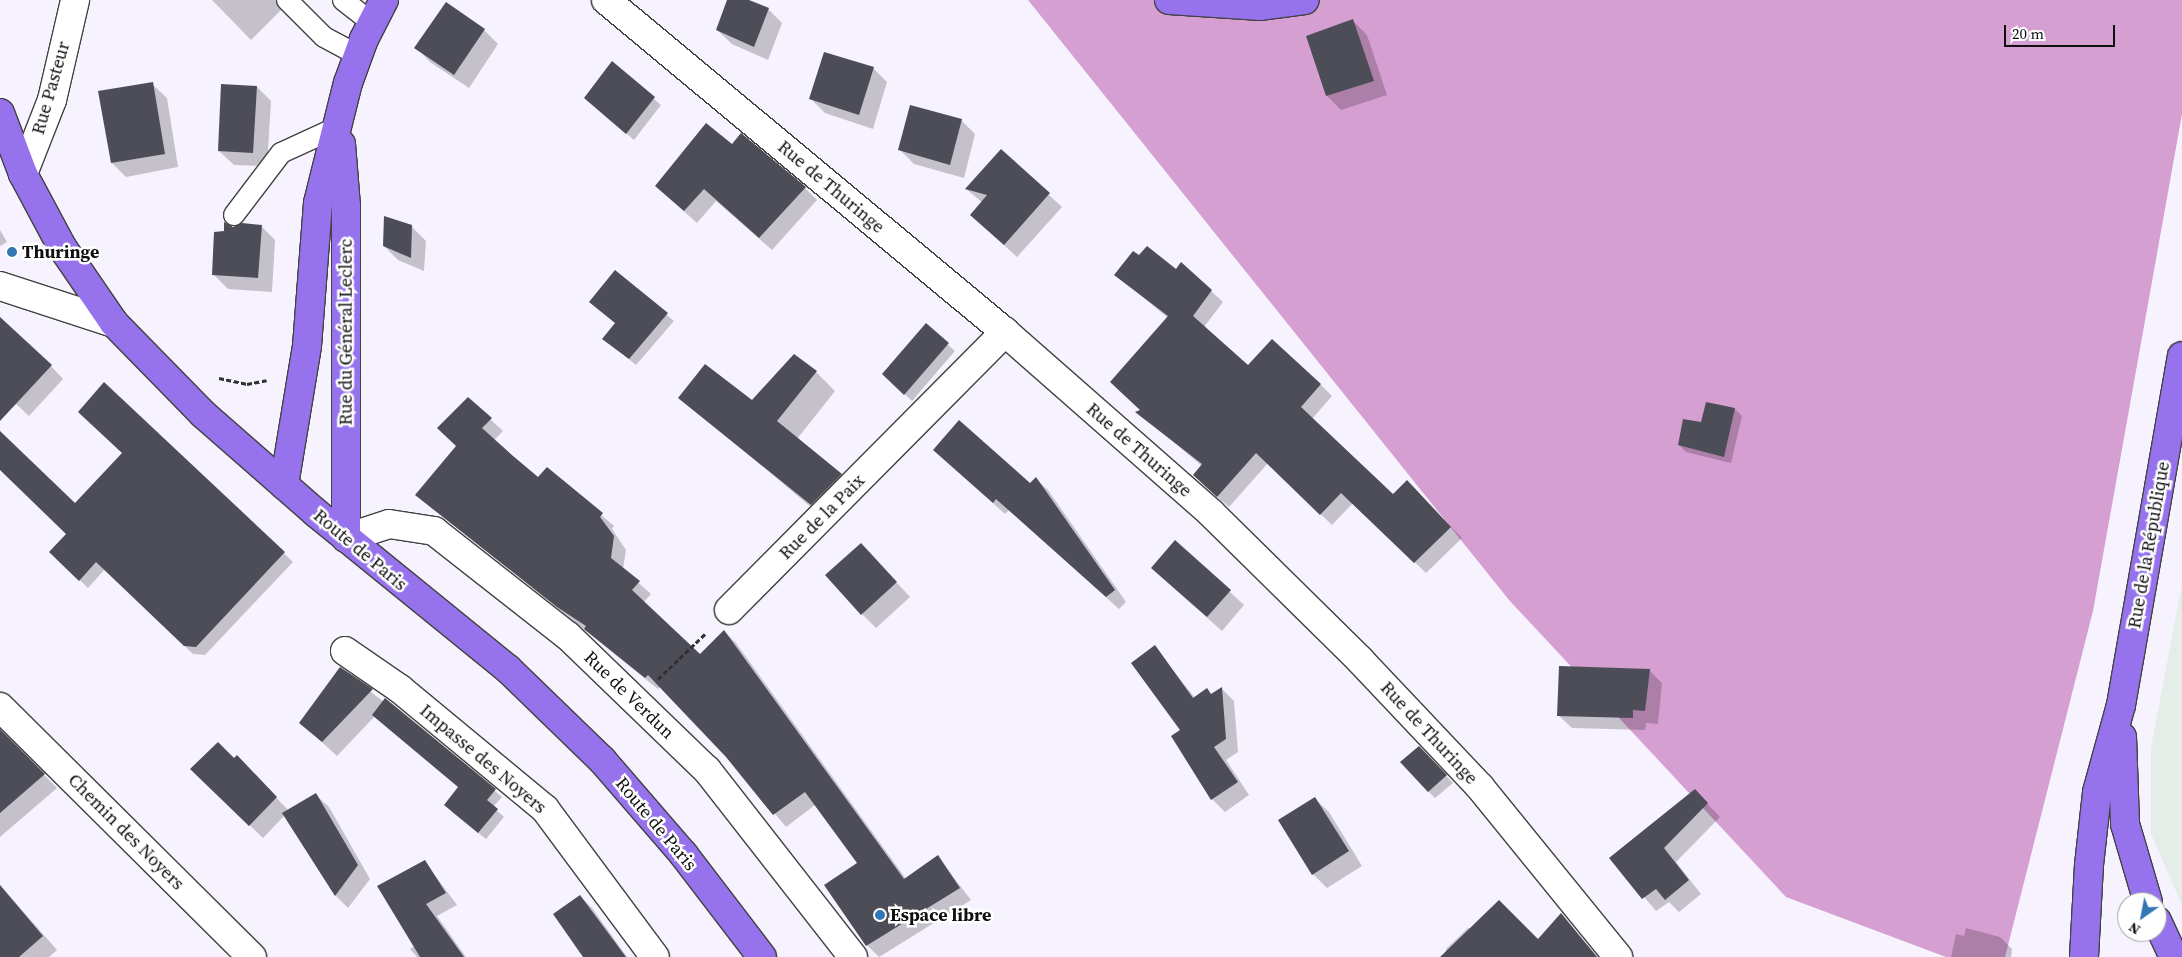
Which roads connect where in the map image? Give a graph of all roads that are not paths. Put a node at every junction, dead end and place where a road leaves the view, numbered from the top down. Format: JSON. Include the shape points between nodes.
{"nodes":[{"id":1,"x":75,"y":0,"type":"edge"},
{"id":2,"x":287,"y":0,"type":"edge"},
{"id":3,"x":343,"y":0,"type":"edge"},
{"id":4,"x":606,"y":0,"type":"edge"},
{"id":5,"x":1169,"y":0,"type":"edge"},
{"id":6,"x":1305,"y":0,"type":"edge"},
{"id":7,"x":378,"y":11,"type":"edge"},
{"id":8,"x":358,"y":55,"type":"junction"},
{"id":9,"x":0,"y":113,"type":"edge"},
{"id":10,"x":340,"y":126,"type":"junction"},
{"id":11,"x":23,"y":174,"type":"junction"},
{"id":12,"x":234,"y":215,"type":"dead end"},
{"id":13,"x":0,"y":286,"type":"edge"},
{"id":14,"x":114,"y":322,"type":"junction"},
{"id":15,"x":1005,"y":332,"type":"junction"},
{"id":16,"x":2182,"y":356,"type":"edge"},
{"id":17,"x":284,"y":485,"type":"junction"},
{"id":18,"x":346,"y":538,"type":"junction"},
{"id":19,"x":729,"y":610,"type":"road end"},
{"id":20,"x":345,"y":651,"type":"dead end"},
{"id":21,"x":2121,"y":705,"type":"junction"},
{"id":22,"x":0,"y":707,"type":"edge"},
{"id":23,"x":2145,"y":892,"type":"edge"},
{"id":24,"x":2167,"y":942,"type":"edge"},
{"id":25,"x":252,"y":957,"type":"edge"},
{"id":26,"x":655,"y":957,"type":"edge"},
{"id":27,"x":762,"y":957,"type":"edge"},
{"id":28,"x":854,"y":957,"type":"edge"},
{"id":29,"x":1618,"y":957,"type":"edge"},
{"id":30,"x":2084,"y":957,"type":"edge"},
{"id":31,"x":2174,"y":957,"type":"edge"}],
"edges":[{"from":1,"to":11,"type":"street","name":"Rue Pasteur","via":[[52,100]]},
{"from":2,"to":8,"type":"lane","via":[[324,38]]},
{"from":3,"to":7,"type":"lane"},
{"from":4,"to":15,"type":"street","name":"Rue de Thuringe"},
{"from":5,"to":6,"type":"main road","via":[[1261,6]]},
{"from":7,"to":8,"type":"main road","name":"Rue du Général Leclerc"},
{"from":8,"to":10,"type":"main road","name":"Rue du Général Leclerc","via":[[348,82]]},
{"from":9,"to":11,"type":"main road","name":"Route de Paris"},
{"from":10,"to":12,"type":"lane","via":[[281,153]]},
{"from":10,"to":17,"type":"main road","name":"Rue du Général Leclerc","via":[[318,203],[307,346]]},
{"from":10,"to":18,"type":"main road","name":"Rue du Général Leclerc","via":[[346,206]]},
{"from":11,"to":14,"type":"main road","name":"Route de Paris","via":[[62,247]]},
{"from":13,"to":14,"type":"street"},
{"from":14,"to":17,"type":"main road","name":"Route de Paris","via":[[204,414]]},
{"from":15,"to":19,"type":"street","name":"Rue de la Paix"},
{"from":15,"to":29,"type":"street","name":"Rue de Thuringe","via":[[1211,514],[1360,660],[1480,788]]},
{"from":16,"to":21,"type":"main road","name":"Rue de la République"},
{"from":17,"to":18,"type":"main road","name":"Route de Paris"},
{"from":18,"to":27,"type":"main road","name":"Route de Paris","via":[[508,669],[602,760],[684,856]]},
{"from":18,"to":28,"type":"street","name":"Rue de Verdun","via":[[389,524],[434,532],[568,636],[707,770]]},
{"from":20,"to":26,"type":"street","name":"Impasse des Noyers","via":[[400,689],[545,810]]},
{"from":21,"to":23,"type":"main road","name":"Rue de la République","via":[[2125,824]]},
{"from":21,"to":30,"type":"main road","name":"Rue de la République","via":[[2097,792]]},
{"from":22,"to":25,"type":"street","name":"Chemin des Noyers"},
{"from":24,"to":31,"type":"main road"}]}
